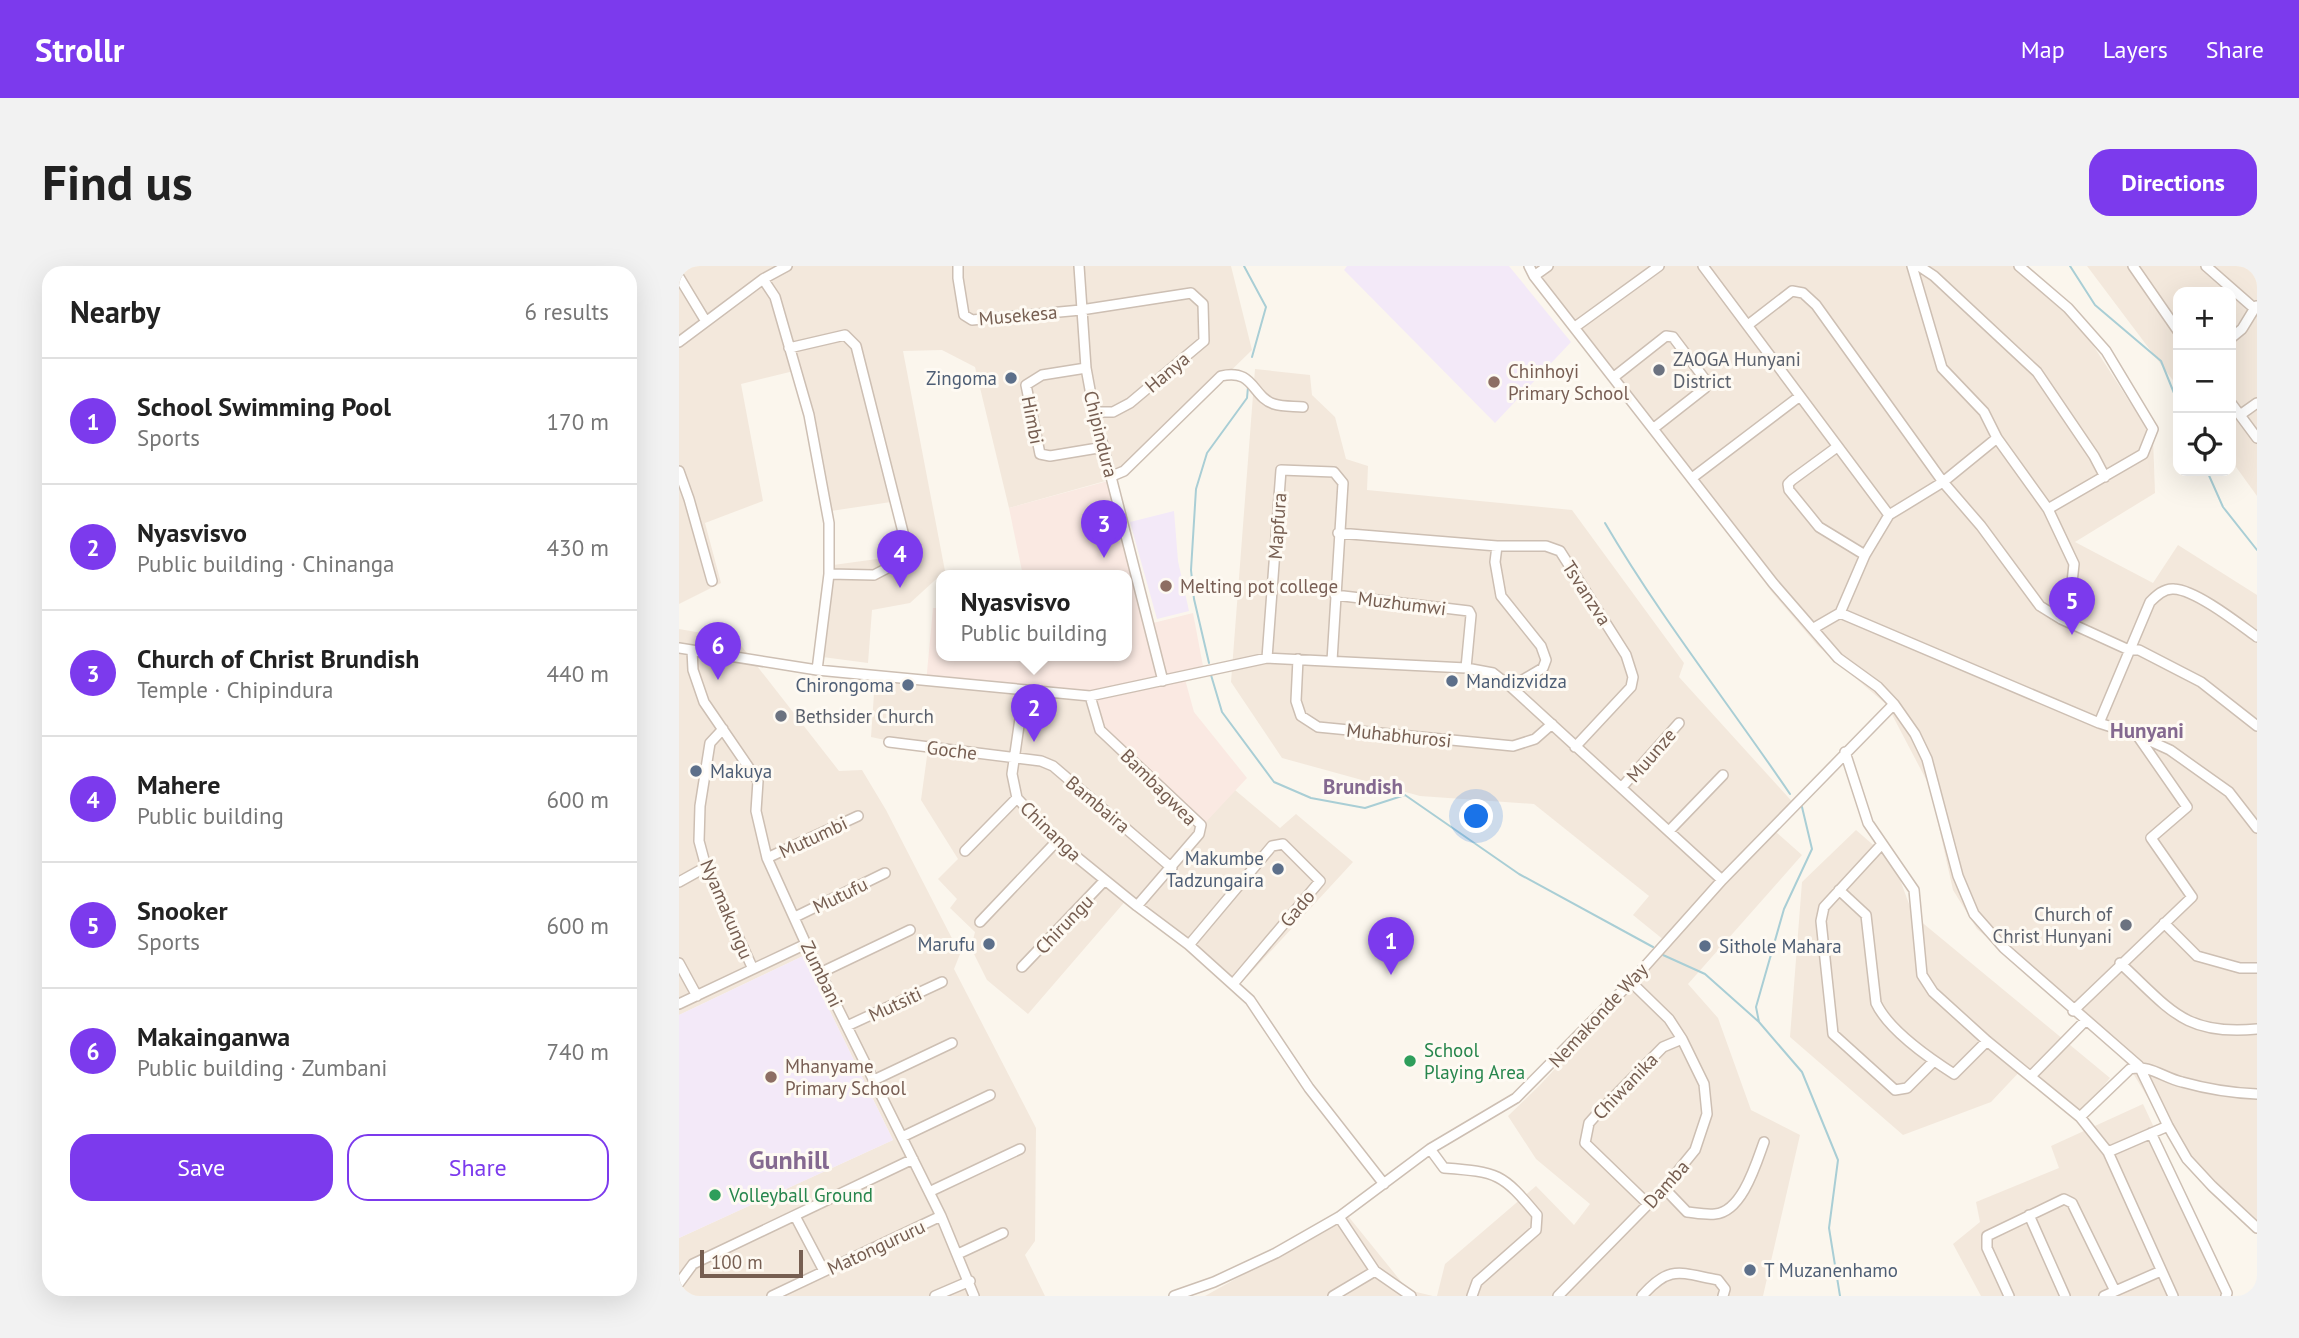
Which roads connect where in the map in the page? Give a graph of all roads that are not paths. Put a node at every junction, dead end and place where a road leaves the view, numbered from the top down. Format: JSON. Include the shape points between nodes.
{"nodes":[{"id":1,"x":787,"y":266,"type":"edge"},
{"id":2,"x":958,"y":266,"type":"edge"},
{"id":3,"x":1079,"y":266,"type":"edge"},
{"id":4,"x":1529,"y":266,"type":"edge"},
{"id":5,"x":1548,"y":266,"type":"edge"},
{"id":6,"x":1659,"y":266,"type":"edge"},
{"id":7,"x":1703,"y":266,"type":"edge"},
{"id":8,"x":1912,"y":266,"type":"edge"},
{"id":9,"x":1919,"y":266,"type":"edge"},
{"id":10,"x":2019,"y":266,"type":"edge"},
{"id":11,"x":2133,"y":266,"type":"edge"},
{"id":12,"x":2206,"y":266,"type":"edge"},
{"id":13,"x":1534,"y":276,"type":"junction"},
{"id":14,"x":679,"y":277,"type":"edge"},
{"id":15,"x":763,"y":279,"type":"junction"},
{"id":16,"x":2256,"y":307,"type":"edge"},
{"id":17,"x":1081,"y":310,"type":"junction"},
{"id":18,"x":705,"y":320,"type":"junction"},
{"id":19,"x":2173,"y":324,"type":"edge"},
{"id":20,"x":1748,"y":325,"type":"junction"},
{"id":21,"x":1575,"y":327,"type":"junction"},
{"id":22,"x":2236,"y":334,"type":"edge"},
{"id":23,"x":679,"y":342,"type":"edge"},
{"id":24,"x":789,"y":348,"type":"junction"},
{"id":25,"x":1086,"y":368,"type":"junction"},
{"id":26,"x":1614,"y":377,"type":"junction"},
{"id":27,"x":1800,"y":396,"type":"junction"},
{"id":28,"x":2257,"y":403,"type":"edge"},
{"id":29,"x":1303,"y":407,"type":"dead end"},
{"id":30,"x":2236,"y":410,"type":"edge"},
{"id":31,"x":1095,"y":412,"type":"junction"},
{"id":32,"x":2240,"y":415,"type":"junction"},
{"id":33,"x":1654,"y":428,"type":"junction"},
{"id":34,"x":1997,"y":438,"type":"junction"},
{"id":35,"x":2257,"y":438,"type":"edge"},
{"id":36,"x":1104,"y":447,"type":"junction"},
{"id":37,"x":1837,"y":447,"type":"junction"},
{"id":38,"x":679,"y":474,"type":"edge"},
{"id":39,"x":1112,"y":477,"type":"junction"},
{"id":40,"x":2105,"y":477,"type":"junction"},
{"id":41,"x":1692,"y":478,"type":"junction"},
{"id":42,"x":1943,"y":482,"type":"junction"},
{"id":43,"x":2048,"y":509,"type":"junction"},
{"id":44,"x":1889,"y":515,"type":"junction"},
{"id":45,"x":1338,"y":533,"type":"junction"},
{"id":46,"x":1497,"y":546,"type":"junction"},
{"id":47,"x":1865,"y":555,"type":"junction"},
{"id":48,"x":829,"y":574,"type":"junction"},
{"id":49,"x":712,"y":581,"type":"dead end"},
{"id":50,"x":1335,"y":595,"type":"junction"},
{"id":51,"x":1840,"y":613,"type":"junction"},
{"id":52,"x":2053,"y":614,"type":"junction"},
{"id":53,"x":1814,"y":628,"type":"junction"},
{"id":54,"x":2257,"y":637,"type":"edge"},
{"id":55,"x":679,"y":648,"type":"edge"},
{"id":56,"x":692,"y":650,"type":"junction"},
{"id":57,"x":2129,"y":650,"type":"junction"},
{"id":58,"x":1267,"y":658,"type":"junction"},
{"id":59,"x":1298,"y":659,"type":"junction"},
{"id":60,"x":1332,"y":661,"type":"junction"},
{"id":61,"x":1467,"y":668,"type":"junction"},
{"id":62,"x":817,"y":670,"type":"junction"},
{"id":63,"x":1163,"y":681,"type":"junction"},
{"id":64,"x":1511,"y":687,"type":"junction"},
{"id":65,"x":1024,"y":691,"type":"junction"},
{"id":66,"x":1090,"y":696,"type":"junction"},
{"id":67,"x":1894,"y":704,"type":"junction"},
{"id":68,"x":1679,"y":723,"type":"dead end"},
{"id":69,"x":2099,"y":723,"type":"junction"},
{"id":70,"x":1552,"y":724,"type":"junction"},
{"id":71,"x":2257,"y":726,"type":"edge"},
{"id":72,"x":723,"y":729,"type":"junction"},
{"id":73,"x":2137,"y":735,"type":"junction"},
{"id":74,"x":889,"y":742,"type":"dead end"},
{"id":75,"x":1575,"y":747,"type":"junction"},
{"id":76,"x":1845,"y":752,"type":"junction"},
{"id":77,"x":1016,"y":758,"type":"junction"},
{"id":78,"x":1723,"y":775,"type":"dead end"},
{"id":79,"x":1622,"y":787,"type":"junction"},
{"id":80,"x":1017,"y":798,"type":"junction"},
{"id":81,"x":858,"y":816,"type":"dead end"},
{"id":82,"x":2257,"y":828,"type":"edge"},
{"id":83,"x":1669,"y":831,"type":"junction"},
{"id":84,"x":1057,"y":841,"type":"junction"},
{"id":85,"x":1882,"y":844,"type":"junction"},
{"id":86,"x":965,"y":851,"type":"dead end"},
{"id":87,"x":767,"y":858,"type":"junction"},
{"id":88,"x":706,"y":867,"type":"junction"},
{"id":89,"x":1172,"y":868,"type":"junction"},
{"id":90,"x":885,"y":873,"type":"dead end"},
{"id":91,"x":1105,"y":880,"type":"junction"},
{"id":92,"x":1722,"y":880,"type":"junction"},
{"id":93,"x":679,"y":882,"type":"edge"},
{"id":94,"x":1839,"y":890,"type":"junction"},
{"id":95,"x":1137,"y":906,"type":"junction"},
{"id":96,"x":795,"y":917,"type":"junction"},
{"id":97,"x":980,"y":922,"type":"dead end"},
{"id":98,"x":2164,"y":923,"type":"junction"},
{"id":99,"x":910,"y":930,"type":"dead end"},
{"id":100,"x":806,"y":944,"type":"junction"},
{"id":101,"x":1189,"y":944,"type":"junction"},
{"id":102,"x":679,"y":963,"type":"edge"},
{"id":103,"x":2120,"y":963,"type":"junction"},
{"id":104,"x":1022,"y":967,"type":"dead end"},
{"id":105,"x":2257,"y":968,"type":"edge"},
{"id":106,"x":753,"y":969,"type":"junction"},
{"id":107,"x":820,"y":972,"type":"junction"},
{"id":108,"x":942,"y":982,"type":"dead end"},
{"id":109,"x":1631,"y":982,"type":"junction"},
{"id":110,"x":1233,"y":984,"type":"junction"},
{"id":111,"x":697,"y":996,"type":"junction"},
{"id":112,"x":679,"y":1004,"type":"edge"},
{"id":113,"x":2073,"y":1011,"type":"junction"},
{"id":114,"x":2085,"y":1021,"type":"junction"},
{"id":115,"x":847,"y":1026,"type":"junction"},
{"id":116,"x":2257,"y":1029,"type":"edge"},
{"id":117,"x":1682,"y":1039,"type":"junction"},
{"id":118,"x":1987,"y":1041,"type":"junction"},
{"id":119,"x":952,"y":1043,"type":"dead end"},
{"id":120,"x":1934,"y":1061,"type":"junction"},
{"id":121,"x":2139,"y":1066,"type":"junction"},
{"id":122,"x":2031,"y":1076,"type":"junction"},
{"id":123,"x":874,"y":1080,"type":"junction"},
{"id":124,"x":2257,"y":1094,"type":"edge"},
{"id":125,"x":990,"y":1095,"type":"dead end"},
{"id":126,"x":2080,"y":1117,"type":"junction"},
{"id":127,"x":2168,"y":1126,"type":"junction"},
{"id":128,"x":2151,"y":1133,"type":"junction"},
{"id":129,"x":902,"y":1137,"type":"junction"},
{"id":130,"x":1764,"y":1142,"type":"dead end"},
{"id":131,"x":1020,"y":1149,"type":"dead end"},
{"id":132,"x":1430,"y":1149,"type":"junction"},
{"id":133,"x":2108,"y":1152,"type":"junction"},
{"id":134,"x":912,"y":1159,"type":"junction"},
{"id":135,"x":1384,"y":1184,"type":"junction"},
{"id":136,"x":1664,"y":1188,"type":"junction"},
{"id":137,"x":929,"y":1192,"type":"junction"},
{"id":138,"x":1648,"y":1204,"type":"junction"},
{"id":139,"x":2029,"y":1215,"type":"junction"},
{"id":140,"x":795,"y":1216,"type":"junction"},
{"id":141,"x":941,"y":1216,"type":"junction"},
{"id":142,"x":1339,"y":1216,"type":"junction"},
{"id":143,"x":2257,"y":1228,"type":"edge"},
{"id":144,"x":1003,"y":1233,"type":"dead end"},
{"id":145,"x":958,"y":1254,"type":"junction"},
{"id":146,"x":824,"y":1271,"type":"junction"},
{"id":147,"x":1375,"y":1271,"type":"junction"},
{"id":148,"x":2161,"y":1271,"type":"junction"},
{"id":149,"x":969,"y":1281,"type":"junction"},
{"id":150,"x":679,"y":1283,"type":"edge"},
{"id":151,"x":2115,"y":1291,"type":"junction"},
{"id":152,"x":1347,"y":1292,"type":"edge"},
{"id":153,"x":772,"y":1296,"type":"edge"},
{"id":154,"x":935,"y":1296,"type":"edge"},
{"id":155,"x":974,"y":1296,"type":"edge"},
{"id":156,"x":1174,"y":1296,"type":"edge"},
{"id":157,"x":1333,"y":1296,"type":"edge"},
{"id":158,"x":1411,"y":1296,"type":"edge"},
{"id":159,"x":1472,"y":1296,"type":"edge"},
{"id":160,"x":1558,"y":1296,"type":"edge"},
{"id":161,"x":1642,"y":1296,"type":"edge"},
{"id":162,"x":1723,"y":1296,"type":"edge"},
{"id":163,"x":2009,"y":1296,"type":"edge"},
{"id":164,"x":2064,"y":1296,"type":"edge"},
{"id":165,"x":2104,"y":1296,"type":"edge"},
{"id":166,"x":2173,"y":1296,"type":"edge"},
{"id":167,"x":2226,"y":1296,"type":"edge"}],
"edges":[{"from":1,"to":15,"type":"street"},
{"from":2,"to":17,"type":"street","name":"Musekesa","via":[[964,316],[972,320]]},
{"from":3,"to":17,"type":"street","name":"Chipindura"},
{"from":4,"to":13,"type":"street"},
{"from":5,"to":13,"type":"street"},
{"from":6,"to":21,"type":"street"},
{"from":7,"to":20,"type":"street"},
{"from":8,"to":34,"type":"street","via":[[1942,368],[1984,412]]},
{"from":9,"to":40,"type":"street","via":[[2037,372]]},
{"from":10,"to":40,"type":"street","via":[[2067,308],[2106,351],[2153,429],[2143,454]]},
{"from":11,"to":19,"type":"street"},
{"from":12,"to":16,"type":"street"},
{"from":13,"to":21,"type":"street"},
{"from":14,"to":18,"type":"street"},
{"from":15,"to":18,"type":"street"},
{"from":15,"to":24,"type":"street","via":[[775,297]]},
{"from":16,"to":22,"type":"street"},
{"from":17,"to":25,"type":"street","name":"Chipindura"},
{"from":17,"to":31,"type":"street","name":"Hanya","via":[[1191,293],[1203,304],[1204,341],[1130,403],[1112,412]]},
{"from":18,"to":23,"type":"street"},
{"from":20,"to":27,"type":"street"},
{"from":20,"to":42,"type":"street","via":[[1792,291],[1803,293]]},
{"from":21,"to":26,"type":"street"},
{"from":24,"to":48,"type":"street","via":[[809,415],[827,510]]},
{"from":24,"to":48,"type":"street","via":[[845,335],[856,346],[906,544],[899,562],[874,575]]},
{"from":25,"to":31,"type":"street","name":"Chipindura"},
{"from":25,"to":36,"type":"street","name":"Himbi","via":[[1042,375],[1026,384],[1040,454]]},
{"from":26,"to":33,"type":"street"},
{"from":26,"to":33,"type":"street","via":[[1666,336],[1673,337],[1707,382]]},
{"from":27,"to":37,"type":"street"},
{"from":27,"to":41,"type":"street"},
{"from":28,"to":32,"type":"street"},
{"from":29,"to":39,"type":"street","via":[[1272,404],[1246,379],[1220,376],[1124,471]]},
{"from":30,"to":32,"type":"street"},
{"from":31,"to":36,"type":"street","name":"Chipindura"},
{"from":32,"to":35,"type":"street"},
{"from":33,"to":41,"type":"street"},
{"from":34,"to":42,"type":"street"},
{"from":34,"to":43,"type":"street"},
{"from":36,"to":39,"type":"street","name":"Chipindura"},
{"from":37,"to":44,"type":"street"},
{"from":37,"to":47,"type":"street","via":[[1792,480],[1789,491],[1819,527]]},
{"from":38,"to":49,"type":"street"},
{"from":39,"to":63,"type":"street","name":"Chipindura"},
{"from":40,"to":43,"type":"street"},
{"from":41,"to":53,"type":"street"},
{"from":42,"to":44,"type":"street"},
{"from":42,"to":52,"type":"street","via":[[2040,606]]},
{"from":43,"to":52,"type":"street","via":[[2074,564],[2071,592]]},
{"from":44,"to":47,"type":"street"},
{"from":45,"to":46,"type":"street","name":"Tsvanzva"},
{"from":45,"to":50,"type":"street","name":"Mapfura"},
{"from":45,"to":58,"type":"street","name":"Mapfura","via":[[1343,484],[1334,472],[1281,470]]},
{"from":46,"to":64,"type":"street","via":[[1501,596],[1541,646],[1546,660],[1543,668]]},
{"from":46,"to":75,"type":"street","name":"Tsvanzva","via":[[1546,546],[1560,551],[1626,655],[1633,677],[1631,687]]},
{"from":47,"to":51,"type":"street"},
{"from":48,"to":62,"type":"street"},
{"from":50,"to":60,"type":"street","name":"Mapfura"},
{"from":50,"to":61,"type":"street","name":"Muzhumwi","via":[[1469,611]]},
{"from":51,"to":53,"type":"street"},
{"from":51,"to":69,"type":"street"},
{"from":52,"to":57,"type":"street"},
{"from":53,"to":67,"type":"street","via":[[1838,658]]},
{"from":54,"to":57,"type":"street","via":[[2223,613],[2173,589],[2150,602]]},
{"from":55,"to":56,"type":"street"},
{"from":56,"to":62,"type":"street"},
{"from":56,"to":72,"type":"street","name":"Zumbani","via":[[693,670],[704,702]]},
{"from":57,"to":69,"type":"street"},
{"from":57,"to":71,"type":"street","via":[[2139,650],[2201,682]]},
{"from":58,"to":59,"type":"street"},
{"from":58,"to":63,"type":"street"},
{"from":59,"to":60,"type":"street"},
{"from":59,"to":70,"type":"street","name":"Muhabhurosi","via":[[1296,701],[1301,716],[1318,727],[1513,746],[1535,739]]},
{"from":60,"to":61,"type":"street"},
{"from":61,"to":64,"type":"street","via":[[1493,673]]},
{"from":62,"to":65,"type":"street"},
{"from":63,"to":66,"type":"street"},
{"from":64,"to":70,"type":"street"},
{"from":65,"to":66,"type":"street"},
{"from":65,"to":77,"type":"street","name":"Chinanga"},
{"from":66,"to":89,"type":"street","name":"Bambagwea","via":[[1100,730],[1201,825]]},
{"from":67,"to":76,"type":"street","name":"Nemakonde Way"},
{"from":67,"to":113,"type":"street","via":[[1927,759],[1958,876],[1974,915]]},
{"from":68,"to":79,"type":"street","name":"Muunze"},
{"from":69,"to":73,"type":"street"},
{"from":70,"to":75,"type":"street"},
{"from":72,"to":87,"type":"street","name":"Zumbani","via":[[758,781],[756,811]]},
{"from":72,"to":88,"type":"street","name":"Nyamakungu","via":[[711,743],[700,806],[699,841]]},
{"from":73,"to":82,"type":"street","via":[[2170,750],[2229,792]]},
{"from":73,"to":98,"type":"street","via":[[2187,807],[2151,838],[2192,897]]},
{"from":74,"to":77,"type":"street","name":"Goche"},
{"from":75,"to":79,"type":"street"},
{"from":76,"to":85,"type":"street","via":[[1868,823]]},
{"from":76,"to":92,"type":"street","name":"Nemakonde Way"},
{"from":77,"to":80,"type":"street","name":"Chinanga","via":[[1012,774]]},
{"from":77,"to":89,"type":"street","name":"Bambaira","via":[[1053,766]]},
{"from":78,"to":83,"type":"street"},
{"from":79,"to":83,"type":"street"},
{"from":80,"to":84,"type":"street","name":"Chinanga"},
{"from":80,"to":86,"type":"street"},
{"from":81,"to":87,"type":"street","name":"Mutumbi"},
{"from":83,"to":92,"type":"street"},
{"from":84,"to":91,"type":"street","name":"Chinanga"},
{"from":84,"to":97,"type":"street"},
{"from":85,"to":94,"type":"street"},
{"from":85,"to":118,"type":"street","via":[[1914,890],[1923,975],[1933,992]]},
{"from":87,"to":96,"type":"street","name":"Zumbani"},
{"from":88,"to":93,"type":"street"},
{"from":88,"to":106,"type":"street","name":"Nyamakungu"},
{"from":89,"to":95,"type":"street","name":"Bambagwea"},
{"from":90,"to":96,"type":"street","name":"Mutufu"},
{"from":91,"to":95,"type":"street","name":"Chinanga"},
{"from":91,"to":104,"type":"street","name":"Chirungu"},
{"from":92,"to":109,"type":"street","name":"Nemakonde Way"},
{"from":94,"to":120,"type":"street","via":[[1866,915],[1881,1015]]},
{"from":94,"to":120,"type":"street","via":[[1823,907],[1821,921],[1833,1034],[1895,1090],[1907,1088]]},
{"from":95,"to":101,"type":"street","name":"Chinanga"},
{"from":96,"to":100,"type":"street","name":"Zumbani"},
{"from":98,"to":103,"type":"street"},
{"from":98,"to":105,"type":"street","via":[[2197,956]]},
{"from":99,"to":107,"type":"street"},
{"from":100,"to":106,"type":"street"},
{"from":100,"to":107,"type":"street","name":"Zumbani"},
{"from":101,"to":110,"type":"street","name":"Chinanga"},
{"from":101,"to":110,"type":"street","name":"Gado","via":[[1272,846],[1283,844],[1319,881]]},
{"from":102,"to":111,"type":"street"},
{"from":103,"to":113,"type":"street"},
{"from":103,"to":116,"type":"street","via":[[2180,1018],[2204,1028]]},
{"from":106,"to":111,"type":"street"},
{"from":107,"to":115,"type":"street","name":"Zumbani"},
{"from":108,"to":115,"type":"street","name":"Mutsiti"},
{"from":109,"to":117,"type":"street","name":"Damba","via":[[1669,1019]]},
{"from":109,"to":132,"type":"street","name":"Nemakonde Way","via":[[1516,1098]]},
{"from":110,"to":135,"type":"street","name":"Chinanga","via":[[1250,1000],[1309,1088]]},
{"from":111,"to":112,"type":"street"},
{"from":113,"to":114,"type":"street"},
{"from":114,"to":121,"type":"street"},
{"from":114,"to":122,"type":"street"},
{"from":115,"to":123,"type":"street","name":"Zumbani"},
{"from":117,"to":136,"type":"street","name":"Damba","via":[[1703,1084],[1707,1114],[1695,1150]]},
{"from":117,"to":138,"type":"street","name":"Chiwanika","via":[[1663,1047],[1597,1114],[1585,1143]]},
{"from":118,"to":120,"type":"street","via":[[1954,1074]]},
{"from":118,"to":122,"type":"street"},
{"from":119,"to":123,"type":"street"},
{"from":121,"to":124,"type":"street","via":[[2179,1082]]},
{"from":121,"to":126,"type":"street","via":[[2130,1069]]},
{"from":121,"to":127,"type":"street"},
{"from":122,"to":126,"type":"street"},
{"from":123,"to":129,"type":"street","name":"Zumbani"},
{"from":125,"to":129,"type":"street"},
{"from":126,"to":133,"type":"street"},
{"from":127,"to":128,"type":"street"},
{"from":127,"to":143,"type":"street","via":[[2187,1158]]},
{"from":128,"to":133,"type":"street"},
{"from":128,"to":167,"type":"street"},
{"from":129,"to":134,"type":"street","name":"Zumbani"},
{"from":130,"to":136,"type":"street","via":[[1747,1186],[1730,1209],[1717,1214],[1687,1212]]},
{"from":131,"to":137,"type":"street"},
{"from":132,"to":135,"type":"street","name":"Nemakonde Way"},
{"from":132,"to":159,"type":"street","via":[[1444,1168],[1496,1175],[1514,1187],[1537,1215],[1536,1230],[1477,1282]]},
{"from":133,"to":148,"type":"street"},
{"from":134,"to":137,"type":"street","name":"Zumbani"},
{"from":134,"to":140,"type":"street"},
{"from":135,"to":142,"type":"street","name":"Nemakonde Way"},
{"from":136,"to":138,"type":"street","name":"Damba"},
{"from":137,"to":141,"type":"street","name":"Zumbani"},
{"from":138,"to":160,"type":"street","name":"Damba"},
{"from":139,"to":151,"type":"street","via":[[2064,1199],[2071,1203]]},
{"from":139,"to":163,"type":"street","via":[[1987,1236],[1987,1248]]},
{"from":139,"to":164,"type":"street"},
{"from":140,"to":146,"type":"street"},
{"from":140,"to":150,"type":"street","via":[[693,1264]]},
{"from":141,"to":145,"type":"street","name":"Zumbani"},
{"from":141,"to":146,"type":"street","name":"Matongururu"},
{"from":142,"to":147,"type":"street"},
{"from":142,"to":156,"type":"street","name":"Nemakonde Way","via":[[1276,1253]]},
{"from":144,"to":145,"type":"street"},
{"from":145,"to":149,"type":"street","name":"Zumbani"},
{"from":146,"to":153,"type":"street","name":"Matongururu"},
{"from":147,"to":152,"type":"street"},
{"from":147,"to":158,"type":"street"},
{"from":148,"to":151,"type":"street"},
{"from":148,"to":166,"type":"street"},
{"from":149,"to":154,"type":"street"},
{"from":149,"to":155,"type":"street","name":"Zumbani"},
{"from":151,"to":165,"type":"street"},
{"from":152,"to":157,"type":"street"},
{"from":161,"to":162,"type":"street","via":[[1656,1280],[1672,1272],[1718,1280],[1725,1289]]}]}
